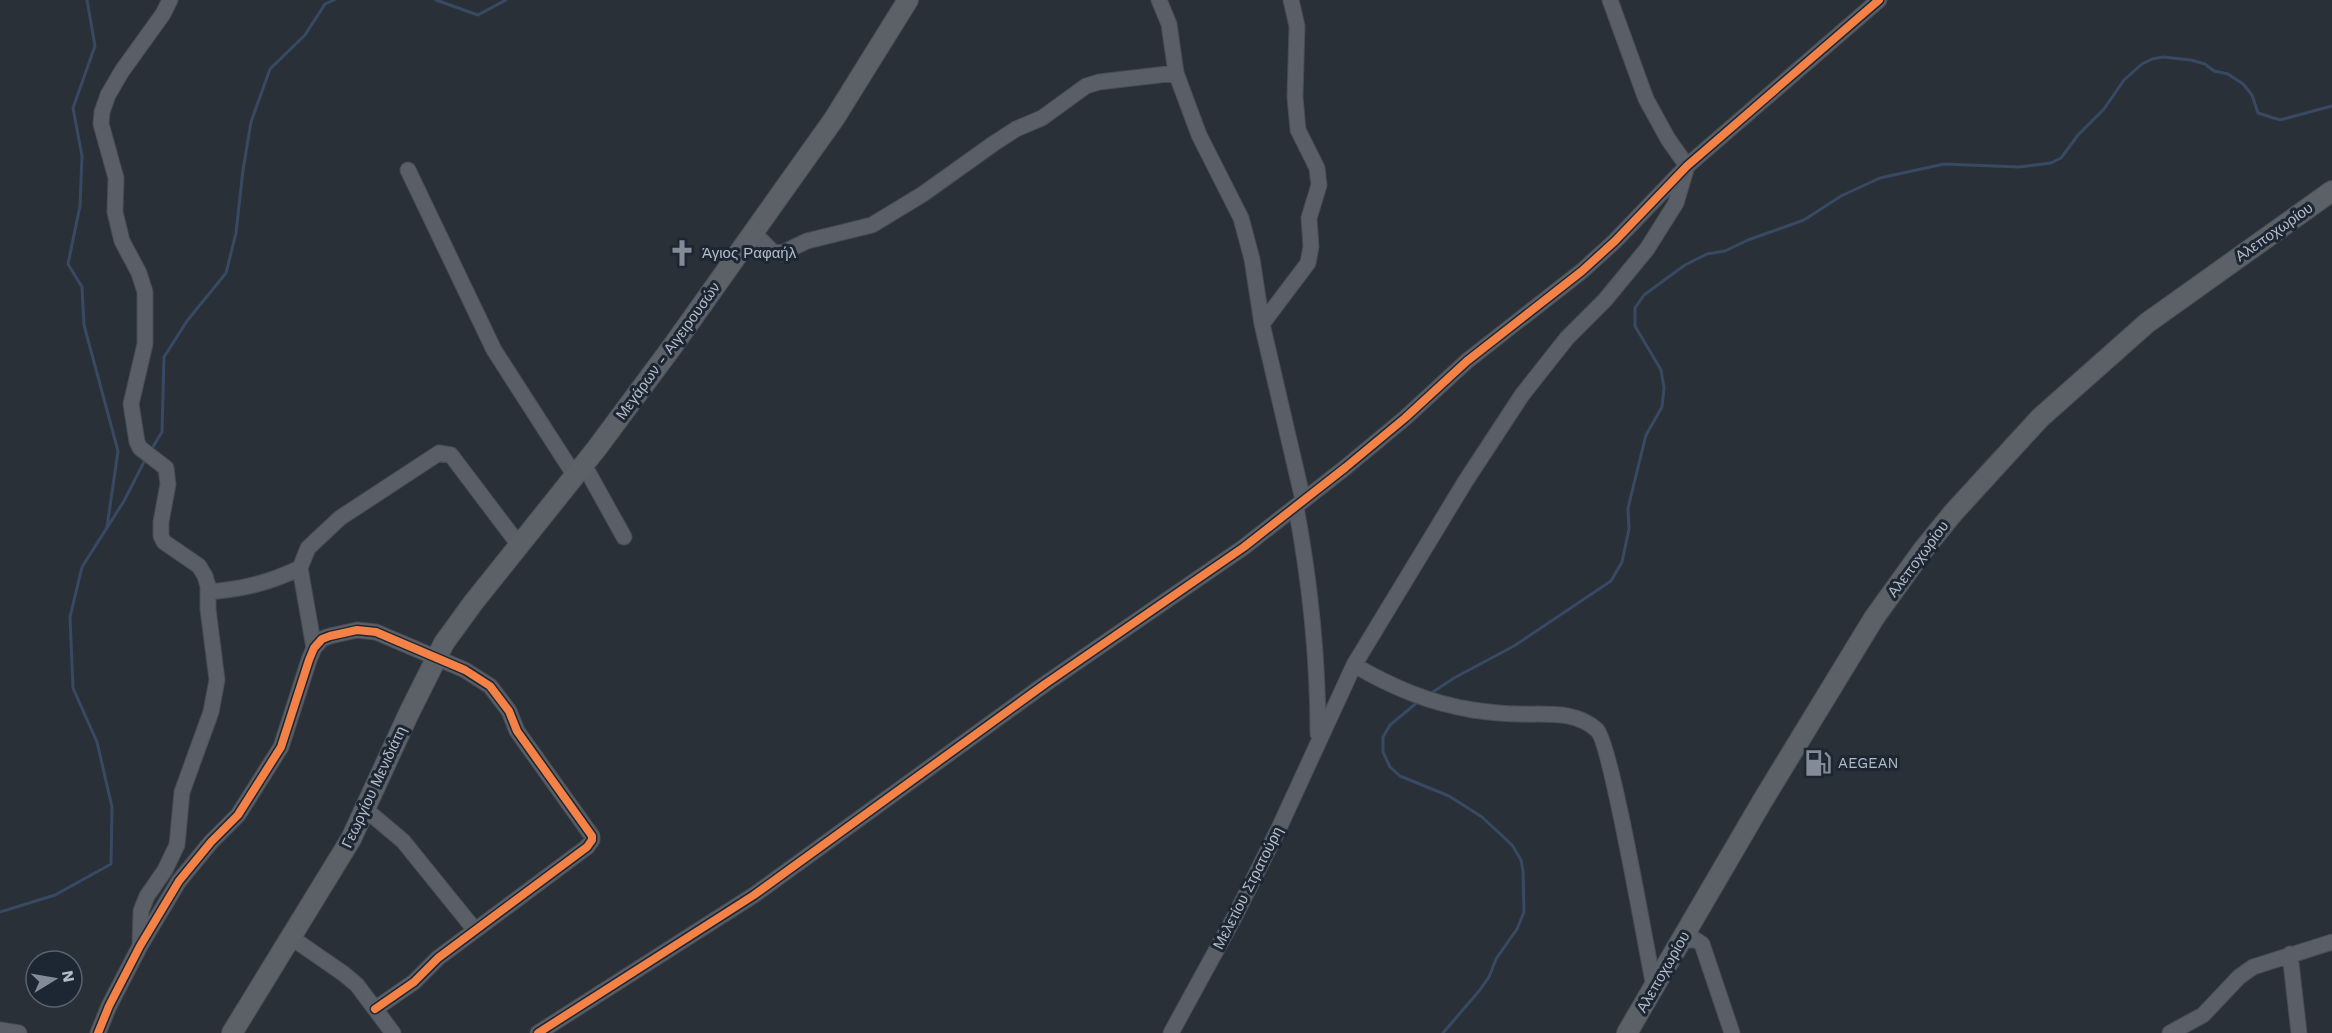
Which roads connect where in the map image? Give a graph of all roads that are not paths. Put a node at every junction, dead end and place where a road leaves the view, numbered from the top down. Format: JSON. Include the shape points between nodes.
{"nodes":[{"id":1,"x":170,"y":0,"type":"edge"},
{"id":2,"x":908,"y":0,"type":"edge"},
{"id":3,"x":1158,"y":0,"type":"edge"},
{"id":4,"x":1291,"y":0,"type":"edge"},
{"id":5,"x":1610,"y":0,"type":"edge"},
{"id":6,"x":1879,"y":0,"type":"edge"},
{"id":7,"x":1176,"y":73,"type":"junction"},
{"id":8,"x":1687,"y":166,"type":"junction"},
{"id":9,"x":408,"y":170,"type":"dead end"},
{"id":10,"x":2332,"y":191,"type":"edge"},
{"id":11,"x":753,"y":232,"type":"junction"},
{"id":12,"x":1262,"y":324,"type":"junction"},
{"id":13,"x":579,"y":470,"type":"junction"},
{"id":14,"x":1299,"y":504,"type":"junction"},
{"id":15,"x":624,"y":537,"type":"dead end"},
{"id":16,"x":519,"y":545,"type":"junction"},
{"id":17,"x":300,"y":568,"type":"junction"},
{"id":18,"x":208,"y":592,"type":"junction"},
{"id":19,"x":314,"y":648,"type":"junction"},
{"id":20,"x":438,"y":660,"type":"junction"},
{"id":21,"x":1354,"y":665,"type":"junction"},
{"id":22,"x":1318,"y":740,"type":"junction"},
{"id":23,"x":365,"y":809,"type":"junction"},
{"id":24,"x":475,"y":930,"type":"junction"},
{"id":25,"x":292,"y":938,"type":"junction"},
{"id":26,"x":1682,"y":940,"type":"junction"},
{"id":27,"x":2332,"y":942,"type":"edge"},
{"id":28,"x":140,"y":946,"type":"junction"},
{"id":29,"x":2290,"y":954,"type":"junction"},
{"id":30,"x":1654,"y":987,"type":"junction"},
{"id":31,"x":375,"y":1009,"type":"junction"},
{"id":32,"x":0,"y":1030,"type":"edge"},
{"id":33,"x":19,"y":1033,"type":"edge"},
{"id":34,"x":98,"y":1033,"type":"edge"},
{"id":35,"x":232,"y":1033,"type":"edge"},
{"id":36,"x":393,"y":1033,"type":"edge"},
{"id":37,"x":538,"y":1033,"type":"edge"},
{"id":38,"x":1171,"y":1033,"type":"edge"},
{"id":39,"x":1627,"y":1033,"type":"edge"},
{"id":40,"x":1732,"y":1033,"type":"edge"},
{"id":41,"x":2170,"y":1033,"type":"edge"},
{"id":42,"x":2299,"y":1033,"type":"edge"}],
"edges":[{"from":1,"to":18,"type":"street","via":[[108,95],[101,124],[116,178],[115,212],[122,241],[145,292],[145,344],[131,404],[137,442],[166,468],[168,484],[161,531],[164,542],[199,566]]},
{"from":2,"to":11,"type":"main road","name":"Μεγάρων - Αιγειρουσών","via":[[834,119]]},
{"from":3,"to":7,"type":"street","via":[[1169,24]]},
{"from":4,"to":12,"type":"street","via":[[1297,26],[1298,130],[1317,168],[1319,185],[1309,218],[1308,263]]},
{"from":5,"to":8,"type":"street","via":[[1646,99]]},
{"from":6,"to":8,"type":"street"},
{"from":7,"to":11,"type":"street","via":[[1086,86],[1042,118],[1016,129],[923,194],[864,229],[807,242],[782,253],[772,251]]},
{"from":7,"to":12,"type":"street","via":[[1199,135],[1241,218]]},
{"from":8,"to":14,"type":"street","via":[[1582,271]]},
{"from":8,"to":21,"type":"street","name":"Μελετίου Στρατούρη","via":[[1676,203],[1647,249],[1522,395]]},
{"from":9,"to":13,"type":"street","via":[[494,350]]},
{"from":10,"to":26,"type":"main road","name":"Αλεποχωρίου","via":[[2138,330],[2040,418],[1953,513],[1874,618]]},
{"from":11,"to":13,"type":"main road","name":"Μεγάρων - Αιγειρουσών"},
{"from":12,"to":14,"type":"street"},
{"from":13,"to":15,"type":"street"},
{"from":13,"to":16,"type":"main road","name":"Μεγάρων - Αιγειρουσών"},
{"from":14,"to":22,"type":"street","via":[[1314,642]]},
{"from":14,"to":37,"type":"street","via":[[753,895]]},
{"from":16,"to":17,"type":"street","via":[[451,455],[439,453],[340,518],[308,548]]},
{"from":16,"to":20,"type":"main road","name":"Γεωργίου Μενιδιάτη","via":[[459,621]]},
{"from":17,"to":18,"type":"street","via":[[274,581]]},
{"from":17,"to":19,"type":"street"},
{"from":18,"to":28,"type":"street","via":[[217,680],[215,696],[183,786],[177,845],[141,912]]},
{"from":19,"to":20,"type":"street","via":[[322,639],[357,630],[376,632]]},
{"from":19,"to":28,"type":"street","via":[[272,763],[238,815],[179,881]]},
{"from":20,"to":23,"type":"main road","name":"Γεωργίου Μενιδιάτη"},
{"from":20,"to":24,"type":"street","via":[[465,670],[490,686],[592,836],[587,847]]},
{"from":21,"to":22,"type":"street","name":"Μελετίου Στρατούρη"},
{"from":21,"to":30,"type":"street","via":[[1384,682],[1434,701],[1493,712],[1570,716],[1599,732]]},
{"from":22,"to":38,"type":"street","name":"Μελετίου Στρατούρη","via":[[1235,916]]},
{"from":23,"to":24,"type":"street","via":[[403,841]]},
{"from":23,"to":25,"type":"main road","name":"Γεωργίου Μενιδιάτη"},
{"from":24,"to":31,"type":"street"},
{"from":25,"to":31,"type":"street","via":[[357,985]]},
{"from":25,"to":35,"type":"main road","name":"Γεωργίου Μενιδιάτη"},
{"from":26,"to":30,"type":"main road","name":"Αλεποχωρίου"},
{"from":26,"to":40,"type":"street","via":[[1702,944]]},
{"from":27,"to":29,"type":"street"},
{"from":28,"to":34,"type":"street"},
{"from":29,"to":41,"type":"street","via":[[2249,970],[2208,1011]]},
{"from":29,"to":42,"type":"street"},
{"from":30,"to":39,"type":"main road","name":"Αλεποχωρίου"},
{"from":31,"to":36,"type":"street"},
{"from":32,"to":33,"type":"street"}]}
